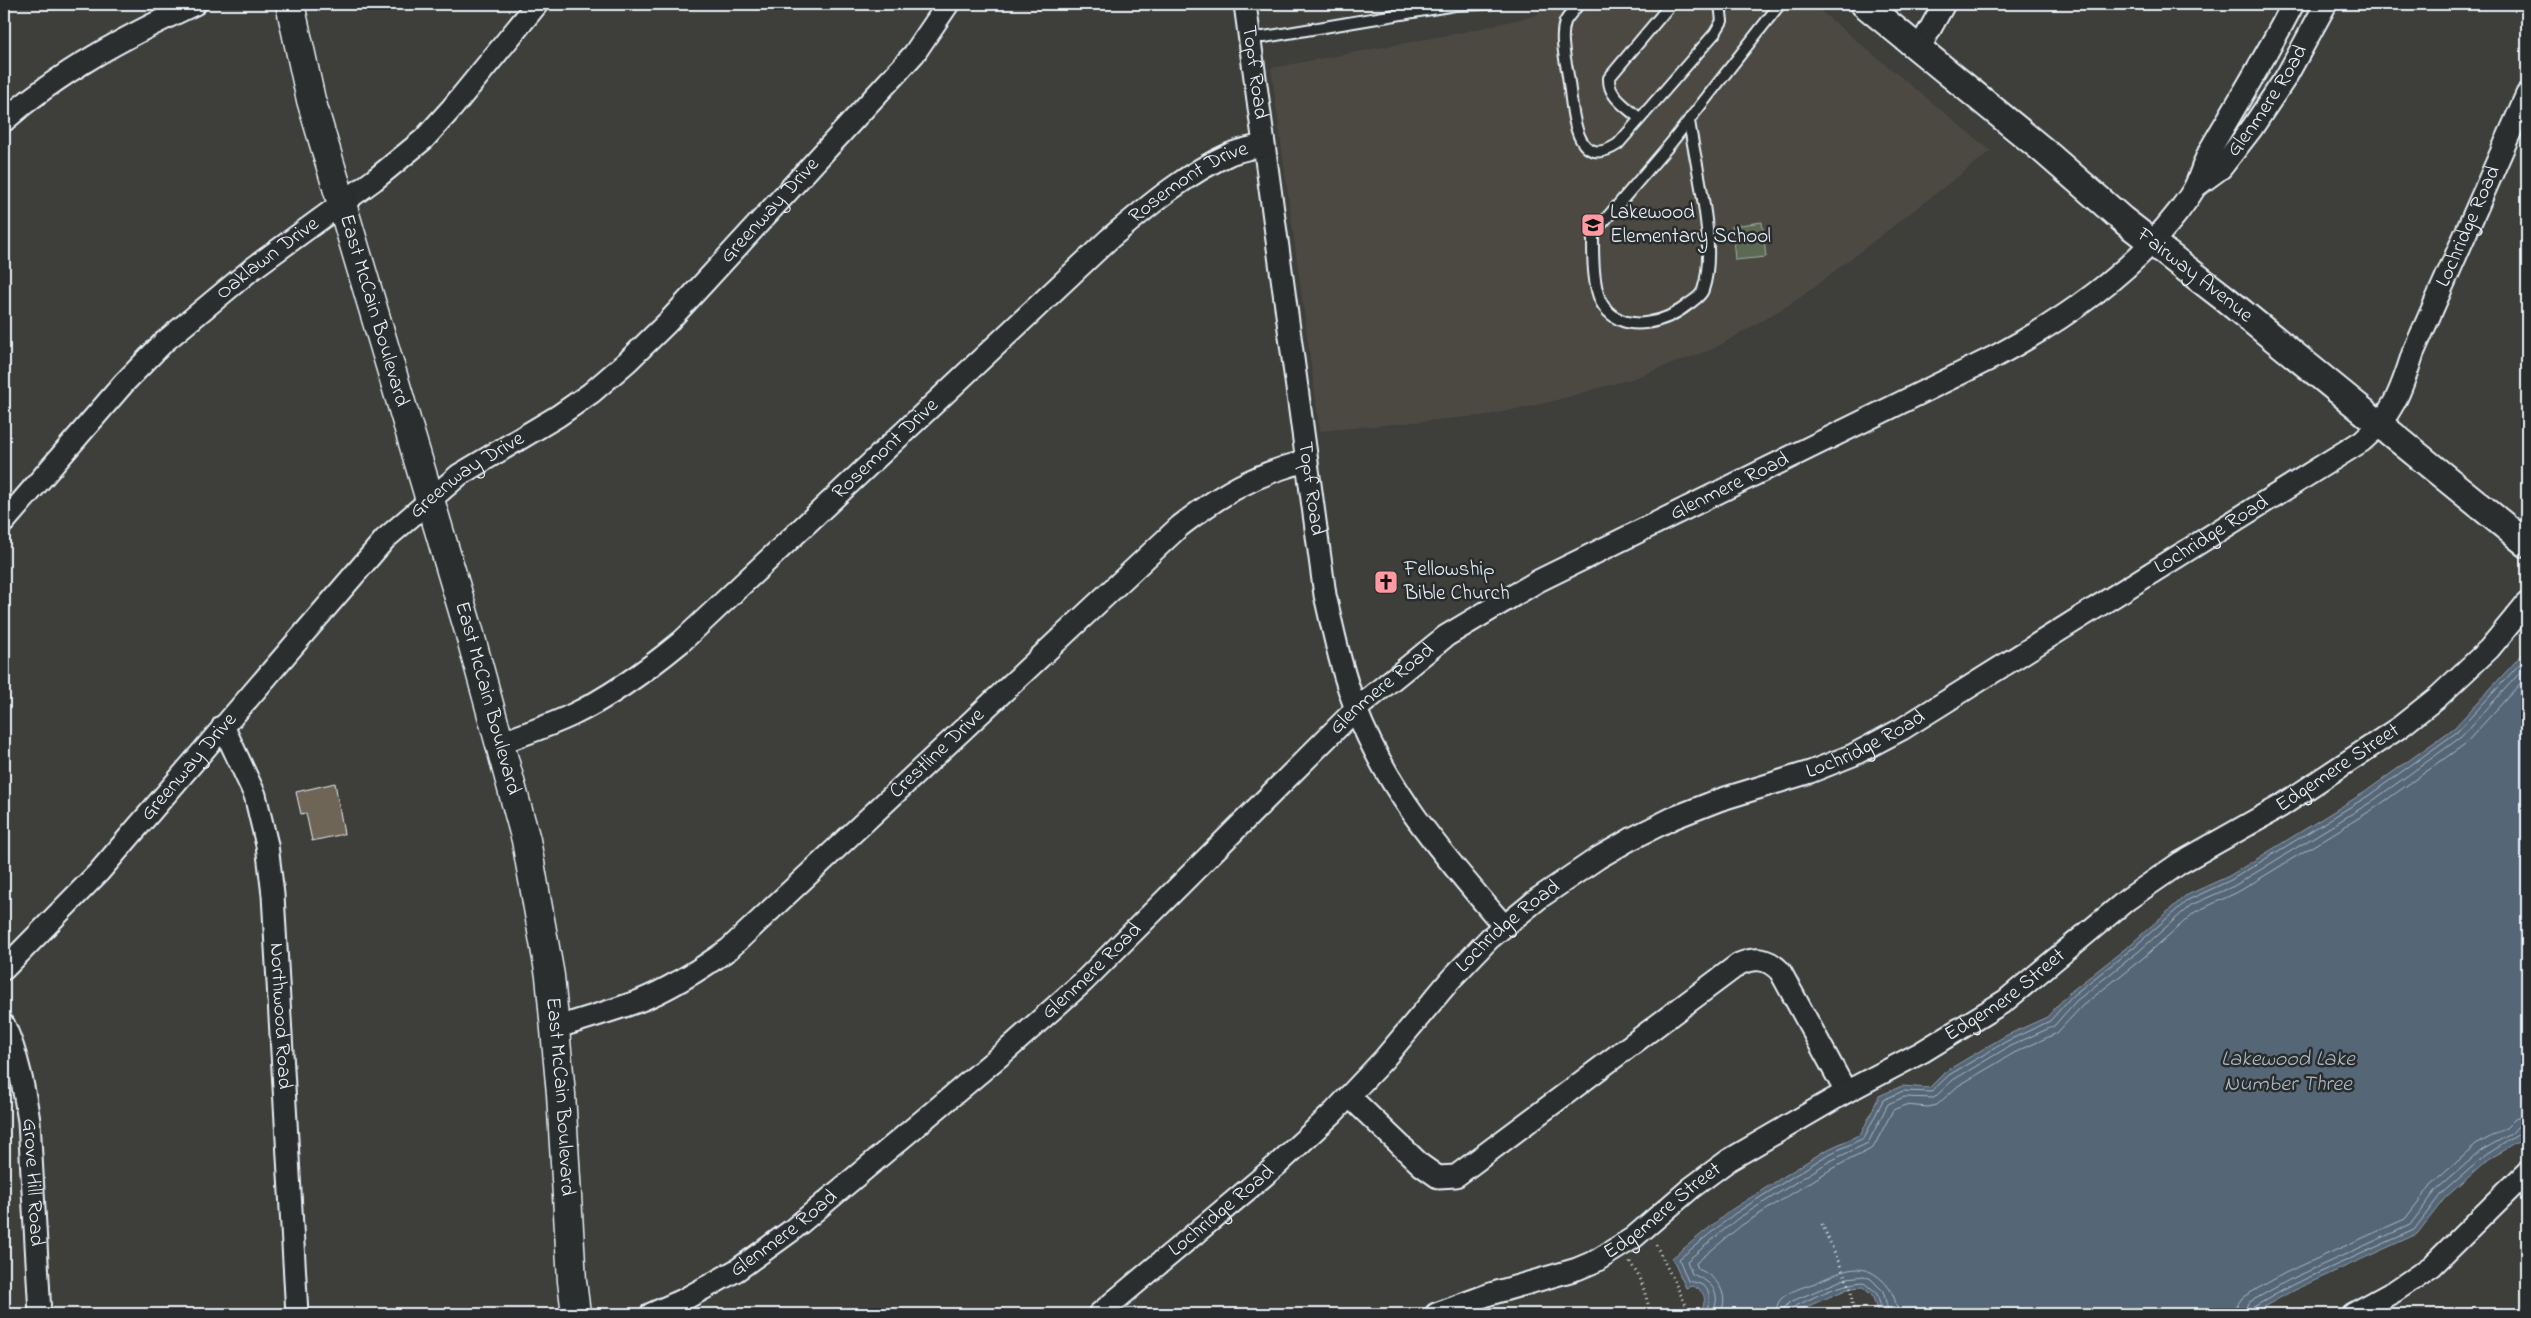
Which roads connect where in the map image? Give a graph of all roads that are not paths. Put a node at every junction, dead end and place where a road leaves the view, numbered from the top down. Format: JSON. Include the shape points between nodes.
{"nodes":[{"id":1,"x":195,"y":4,"type":"edge"},
{"id":2,"x":274,"y":4,"type":"edge"},
{"id":3,"x":290,"y":4,"type":"edge"},
{"id":4,"x":537,"y":4,"type":"edge"},
{"id":5,"x":948,"y":4,"type":"edge"},
{"id":6,"x":1245,"y":4,"type":"edge"},
{"id":7,"x":1488,"y":4,"type":"edge"},
{"id":8,"x":1579,"y":4,"type":"edge"},
{"id":9,"x":1671,"y":4,"type":"edge"},
{"id":10,"x":1720,"y":4,"type":"edge"},
{"id":11,"x":1780,"y":4,"type":"edge"},
{"id":12,"x":1864,"y":4,"type":"edge"},
{"id":13,"x":1944,"y":4,"type":"edge"},
{"id":14,"x":2294,"y":4,"type":"edge"},
{"id":15,"x":2326,"y":4,"type":"edge"},
{"id":16,"x":1455,"y":5,"type":"edge"},
{"id":17,"x":1248,"y":37,"type":"junction"},
{"id":18,"x":1919,"y":49,"type":"junction"},
{"id":19,"x":2527,"y":94,"type":"edge"},
{"id":20,"x":311,"y":100,"type":"junction"},
{"id":21,"x":1640,"y":119,"type":"junction"},
{"id":22,"x":4,"y":121,"type":"edge"},
{"id":23,"x":1688,"y":121,"type":"junction"},
{"id":24,"x":1263,"y":145,"type":"junction"},
{"id":25,"x":2195,"y":187,"type":"junction"},
{"id":26,"x":342,"y":204,"type":"junction"},
{"id":27,"x":2151,"y":242,"type":"junction"},
{"id":28,"x":2380,"y":425,"type":"junction"},
{"id":29,"x":1306,"y":461,"type":"junction"},
{"id":30,"x":430,"y":500,"type":"junction"},
{"id":31,"x":4,"y":522,"type":"edge"},
{"id":32,"x":2527,"y":544,"type":"edge"},
{"id":33,"x":2527,"y":603,"type":"edge"},
{"id":34,"x":1356,"y":709,"type":"junction"},
{"id":35,"x":223,"y":726,"type":"junction"},
{"id":36,"x":500,"y":743,"type":"junction"},
{"id":37,"x":1504,"y":926,"type":"junction"},
{"id":38,"x":4,"y":969,"type":"edge"},
{"id":39,"x":4,"y":1025,"type":"edge"},
{"id":40,"x":555,"y":1028,"type":"junction"},
{"id":41,"x":1846,"y":1092,"type":"junction"},
{"id":42,"x":1350,"y":1096,"type":"junction"},
{"id":43,"x":2527,"y":1172,"type":"edge"},
{"id":44,"x":40,"y":1314,"type":"edge"},
{"id":45,"x":297,"y":1314,"type":"edge"},
{"id":46,"x":576,"y":1314,"type":"edge"},
{"id":47,"x":651,"y":1314,"type":"edge"},
{"id":48,"x":1099,"y":1314,"type":"edge"},
{"id":49,"x":1436,"y":1314,"type":"edge"},
{"id":50,"x":2353,"y":1314,"type":"edge"}],
"edges":[{"from":1,"to":22,"type":"street","via":[[144,28],[62,75],[25,101]]},
{"from":2,"to":20,"type":"main road","name":"East McCain Boulevard"},
{"from":3,"to":20,"type":"main road","name":"East McCain Boulevard"},
{"from":4,"to":26,"type":"street","name":"Oaklawn Drive","via":[[424,139]]},
{"from":5,"to":30,"type":"street","name":"Greenway Drive","via":[[914,54],[628,361],[591,393],[460,475]]},
{"from":6,"to":17,"type":"street","name":"Topf Road"},
{"from":7,"to":16,"type":"lane"},
{"from":8,"to":21,"type":"lane","via":[[1566,21],[1563,38],[1576,130],[1586,146],[1595,152],[1607,152]]},
{"from":9,"to":21,"type":"lane","via":[[1609,78],[1612,94]]},
{"from":10,"to":21,"type":"lane","via":[[1722,21],[1714,33]]},
{"from":11,"to":23,"type":"lane"},
{"from":12,"to":18,"type":"street","name":"Fairway Avenue"},
{"from":13,"to":18,"type":"street"},
{"from":14,"to":25,"type":"street","name":"Glenmere Road","via":[[2210,151]]},
{"from":15,"to":25,"type":"street","name":"Glenmere Road","via":[[2286,77],[2252,128],[2221,168]]},
{"from":16,"to":17,"type":"lane"},
{"from":17,"to":24,"type":"street","name":"Topf Road"},
{"from":18,"to":27,"type":"street","name":"Fairway Avenue"},
{"from":19,"to":28,"type":"street","name":"Lochridge Road","via":[[2413,354],[2400,396]]},
{"from":20,"to":26,"type":"main road","name":"East McCain Boulevard"},
{"from":23,"to":23,"type":"lane","via":[[1593,234],[1594,274],[1604,307],[1623,322],[1651,324],[1678,313],[1702,292],[1709,257]]},
{"from":24,"to":29,"type":"street","name":"Topf Road"},
{"from":24,"to":36,"type":"street","name":"Rosemont Drive","via":[[1228,155],[1196,174],[1156,200],[1109,239],[681,642],[647,670],[574,714]]},
{"from":25,"to":27,"type":"street","name":"Glenmere Road"},
{"from":26,"to":30,"type":"main road","name":"East McCain Boulevard"},
{"from":26,"to":31,"type":"street","name":"Oaklawn Drive","via":[[252,269],[164,342],[124,383]]},
{"from":27,"to":28,"type":"street","name":"Fairway Avenue"},
{"from":27,"to":34,"type":"street","name":"Glenmere Road","via":[[2097,293],[2040,333],[1538,581],[1446,636]]},
{"from":28,"to":32,"type":"street","name":"Fairway Avenue"},
{"from":28,"to":37,"type":"street","name":"Lochridge Road","via":[[2362,441],[1902,728],[1810,772],[1719,800],[1631,838],[1538,898]]},
{"from":29,"to":34,"type":"street","name":"Topf Road","via":[[1325,595],[1336,645]]},
{"from":29,"to":40,"type":"street","name":"Crestline Drive","via":[[1255,478],[1180,526],[729,949],[698,971],[659,992]]},
{"from":30,"to":35,"type":"street","name":"Greenway Drive","via":[[385,539]]},
{"from":30,"to":36,"type":"main road","name":"East McCain Boulevard"},
{"from":33,"to":41,"type":"street","name":"Edgemere Street","via":[[2489,649],[2439,696],[2373,747],[2281,806],[2180,863],[2128,899],[2005,1001],[1922,1052]]},
{"from":34,"to":37,"type":"street","name":"Topf Road","via":[[1387,773],[1413,815],[1446,860]]},
{"from":34,"to":47,"type":"street","name":"Glenmere Road","via":[[1082,982],[1008,1049],[791,1231],[737,1270],[684,1300]]},
{"from":35,"to":38,"type":"street","name":"Greenway Drive","via":[[99,872]]},
{"from":35,"to":45,"type":"street","name":"Northwood Road","via":[[255,795],[268,845]]},
{"from":36,"to":40,"type":"main road","name":"East McCain Boulevard","via":[[526,840],[538,901]]},
{"from":37,"to":42,"type":"street","name":"Lochridge Road","via":[[1450,980]]},
{"from":39,"to":44,"type":"street","name":"Grove Hill Road","via":[[14,1050],[29,1121]]},
{"from":40,"to":46,"type":"main road","name":"East McCain Boulevard"},
{"from":41,"to":42,"type":"street","via":[[1780,971],[1763,959],[1739,964],[1456,1176],[1438,1177],[1421,1165]]},
{"from":41,"to":49,"type":"street","name":"Edgemere Street","via":[[1729,1160],[1620,1247],[1577,1269],[1490,1294]]},
{"from":42,"to":48,"type":"street","name":"Lochridge Road","via":[[1277,1165]]},
{"from":43,"to":50,"type":"street","via":[[2432,1266]]}]}
